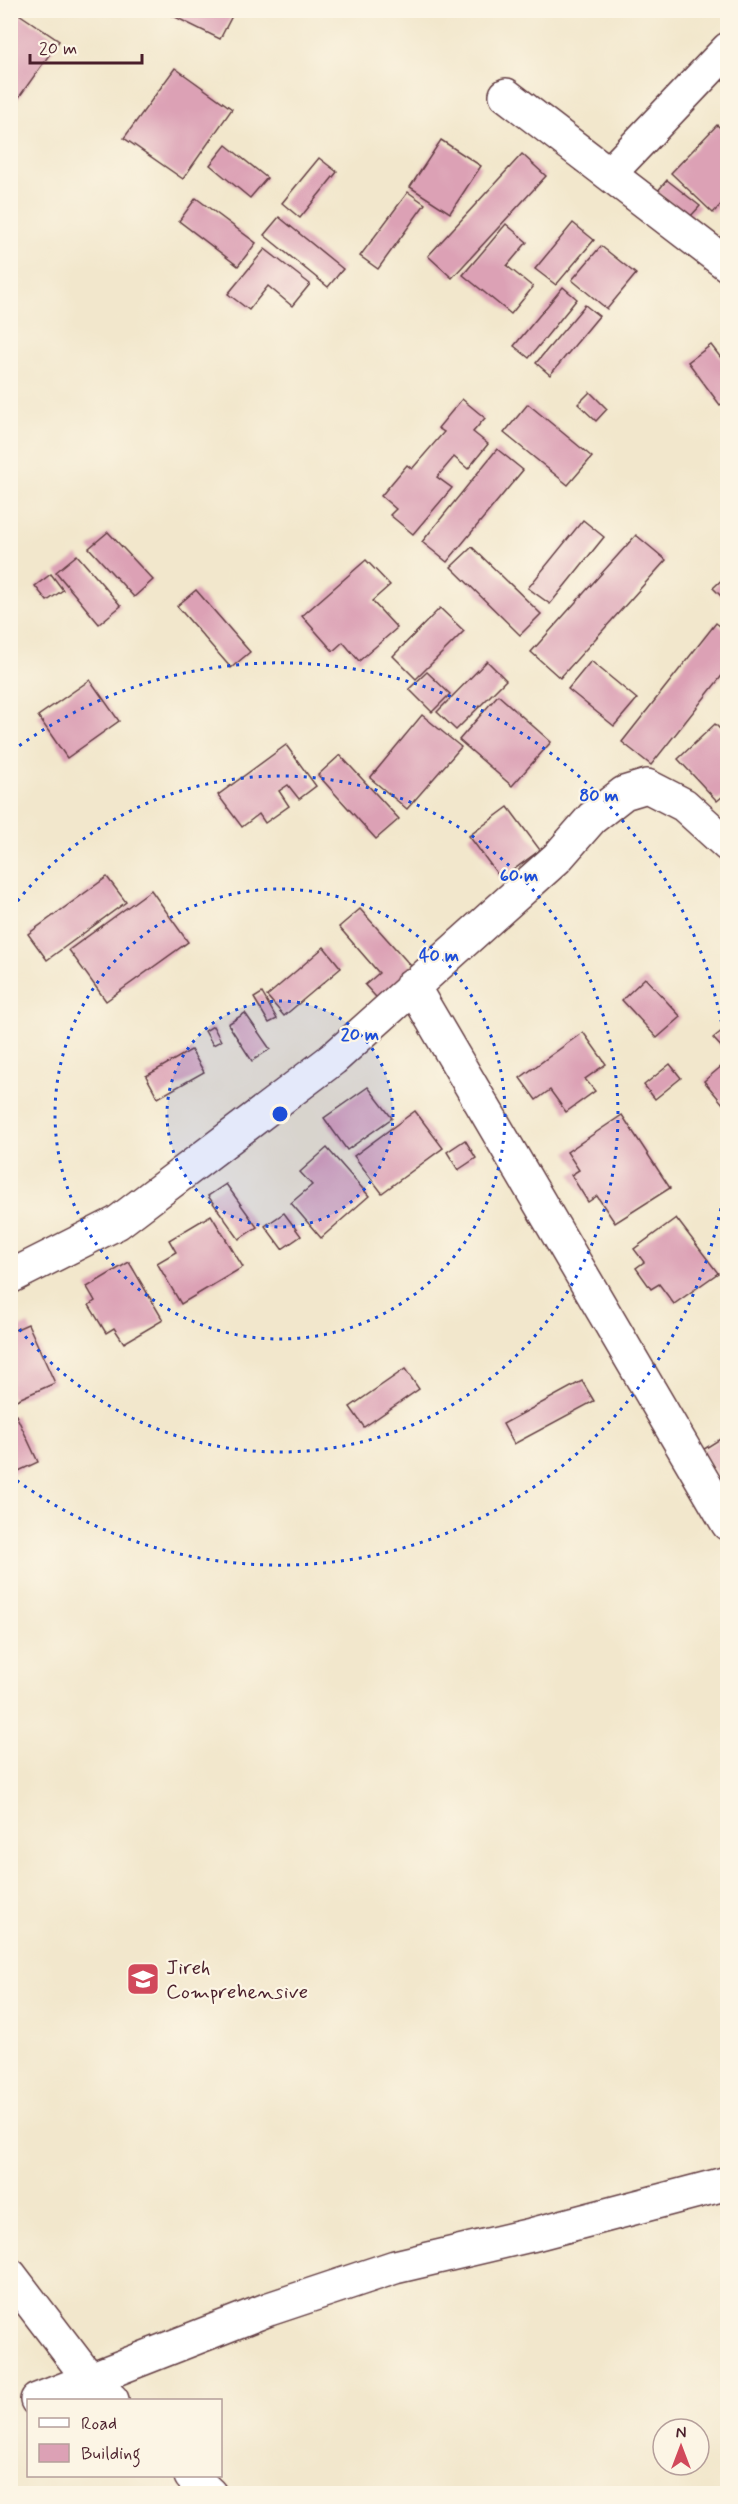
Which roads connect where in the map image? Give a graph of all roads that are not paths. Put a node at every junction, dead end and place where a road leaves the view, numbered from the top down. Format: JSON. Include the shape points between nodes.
{"nodes":[{"id":1,"x":728,"y":49,"type":"edge"},
{"id":2,"x":506,"y":95,"type":"dead end"},
{"id":3,"x":610,"y":173,"type":"junction"},
{"id":4,"x":728,"y":265,"type":"edge"},
{"id":5,"x":728,"y":845,"type":"edge"},
{"id":6,"x":412,"y":985,"type":"junction"},
{"id":7,"x":10,"y":1277,"type":"edge"},
{"id":8,"x":728,"y":1524,"type":"edge"},
{"id":9,"x":728,"y":2183,"type":"edge"},
{"id":10,"x":10,"y":2275,"type":"edge"},
{"id":11,"x":101,"y":2390,"type":"edge"},
{"id":12,"x":43,"y":2399,"type":"edge"},
{"id":13,"x":27,"y":2404,"type":"edge"},
{"id":14,"x":10,"y":2411,"type":"edge"},
{"id":15,"x":193,"y":2477,"type":"edge"},
{"id":16,"x":210,"y":2493,"type":"edge"}],
"edges":[{"from":1,"to":3,"type":"street"},
{"from":2,"to":3,"type":"street"},
{"from":3,"to":4,"type":"street"},
{"from":5,"to":6,"type":"street","via":[[684,805],[647,786],[624,793]]},
{"from":6,"to":7,"type":"street","via":[[333,1059],[117,1222]]},
{"from":6,"to":8,"type":"street"},
{"from":9,"to":11,"type":"street","via":[[395,2267],[269,2309]]},
{"from":10,"to":11,"type":"street"},
{"from":11,"to":12,"type":"street"},
{"from":13,"to":14,"type":"street"},
{"from":15,"to":16,"type":"street"}]}
